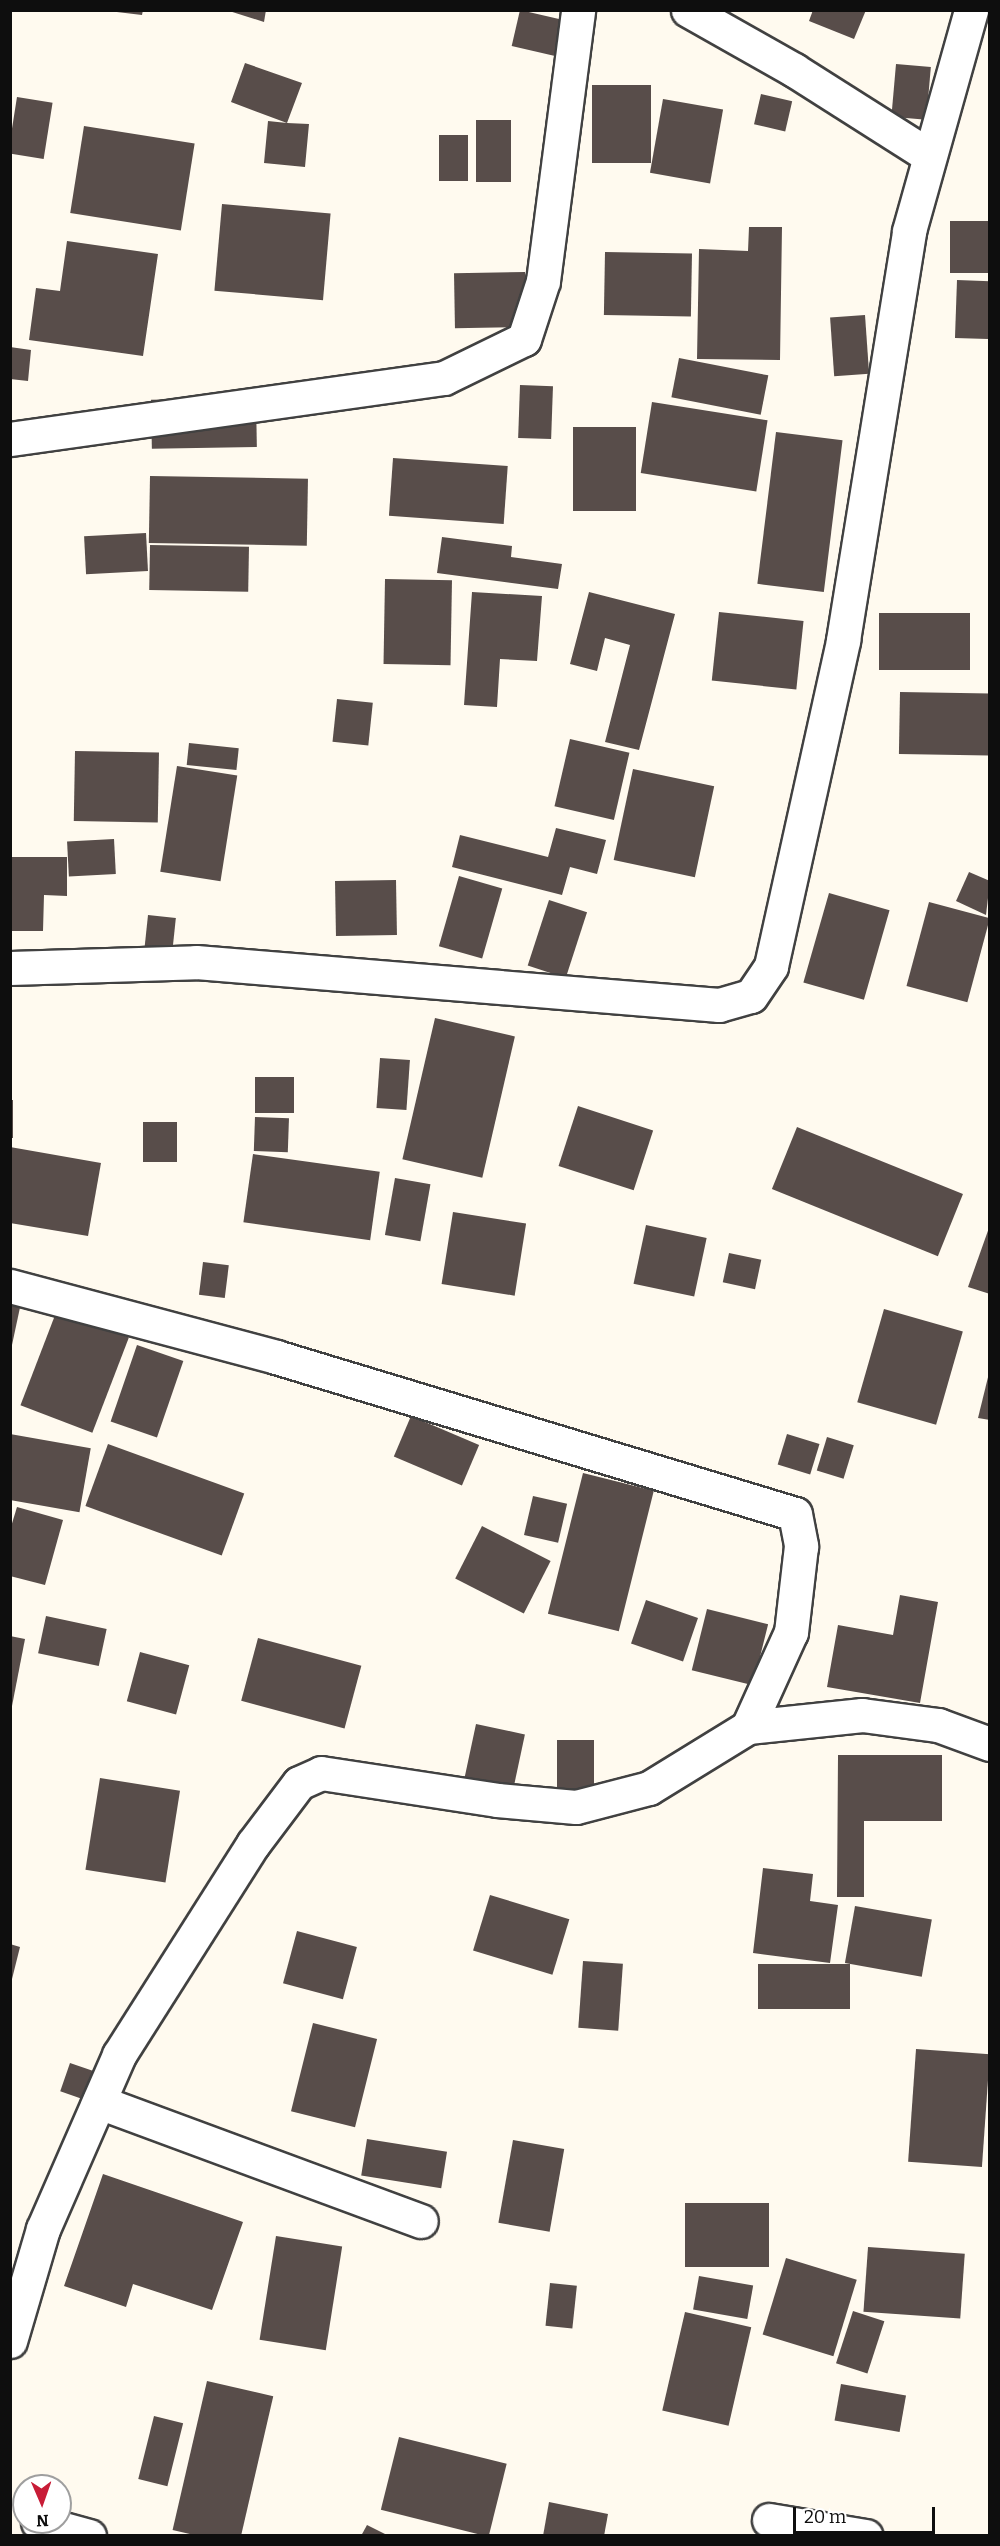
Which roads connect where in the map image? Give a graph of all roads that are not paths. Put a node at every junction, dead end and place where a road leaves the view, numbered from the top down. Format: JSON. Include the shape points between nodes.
{"nodes":[{"id":1,"x":578,"y":10,"type":"edge"},
{"id":2,"x":688,"y":10,"type":"edge"},
{"id":3,"x":971,"y":10,"type":"edge"},
{"id":4,"x":928,"y":155,"type":"junction"},
{"id":5,"x":10,"y":439,"type":"edge"},
{"id":6,"x":10,"y":968,"type":"edge"},
{"id":7,"x":10,"y":1286,"type":"edge"},
{"id":8,"x":748,"y":1726,"type":"junction"},
{"id":9,"x":990,"y":1744,"type":"edge"},
{"id":10,"x":99,"y":2102,"type":"junction"},
{"id":11,"x":421,"y":2221,"type":"dead end"},
{"id":12,"x":10,"y":2341,"type":"edge"},
{"id":13,"x":769,"y":2520,"type":"dead end"},
{"id":14,"x":72,"y":2531,"type":"edge"},
{"id":15,"x":89,"y":2535,"type":"edge"},
{"id":16,"x":866,"y":2535,"type":"edge"}],
"edges":[{"from":1,"to":5,"type":"street","via":[[543,281],[524,339],[444,378]]},
{"from":2,"to":4,"type":"street","via":[[794,70]]},
{"from":3,"to":4,"type":"street"},
{"from":4,"to":6,"type":"street","via":[[909,231],[843,640],[771,966],[752,996],[719,1005],[196,962]]},
{"from":7,"to":8,"type":"street","via":[[276,1357],[795,1514],[801,1546],[791,1632]]},
{"from":8,"to":9,"type":"street","via":[[862,1715],[938,1725]]},
{"from":8,"to":10,"type":"street","via":[[649,1788],[576,1807],[497,1800],[321,1773],[299,1783],[253,1844],[118,2055]]},
{"from":10,"to":11,"type":"street"},
{"from":10,"to":12,"type":"street","via":[[42,2229]]},
{"from":13,"to":16,"type":"street"},
{"from":14,"to":15,"type":"street"}]}
